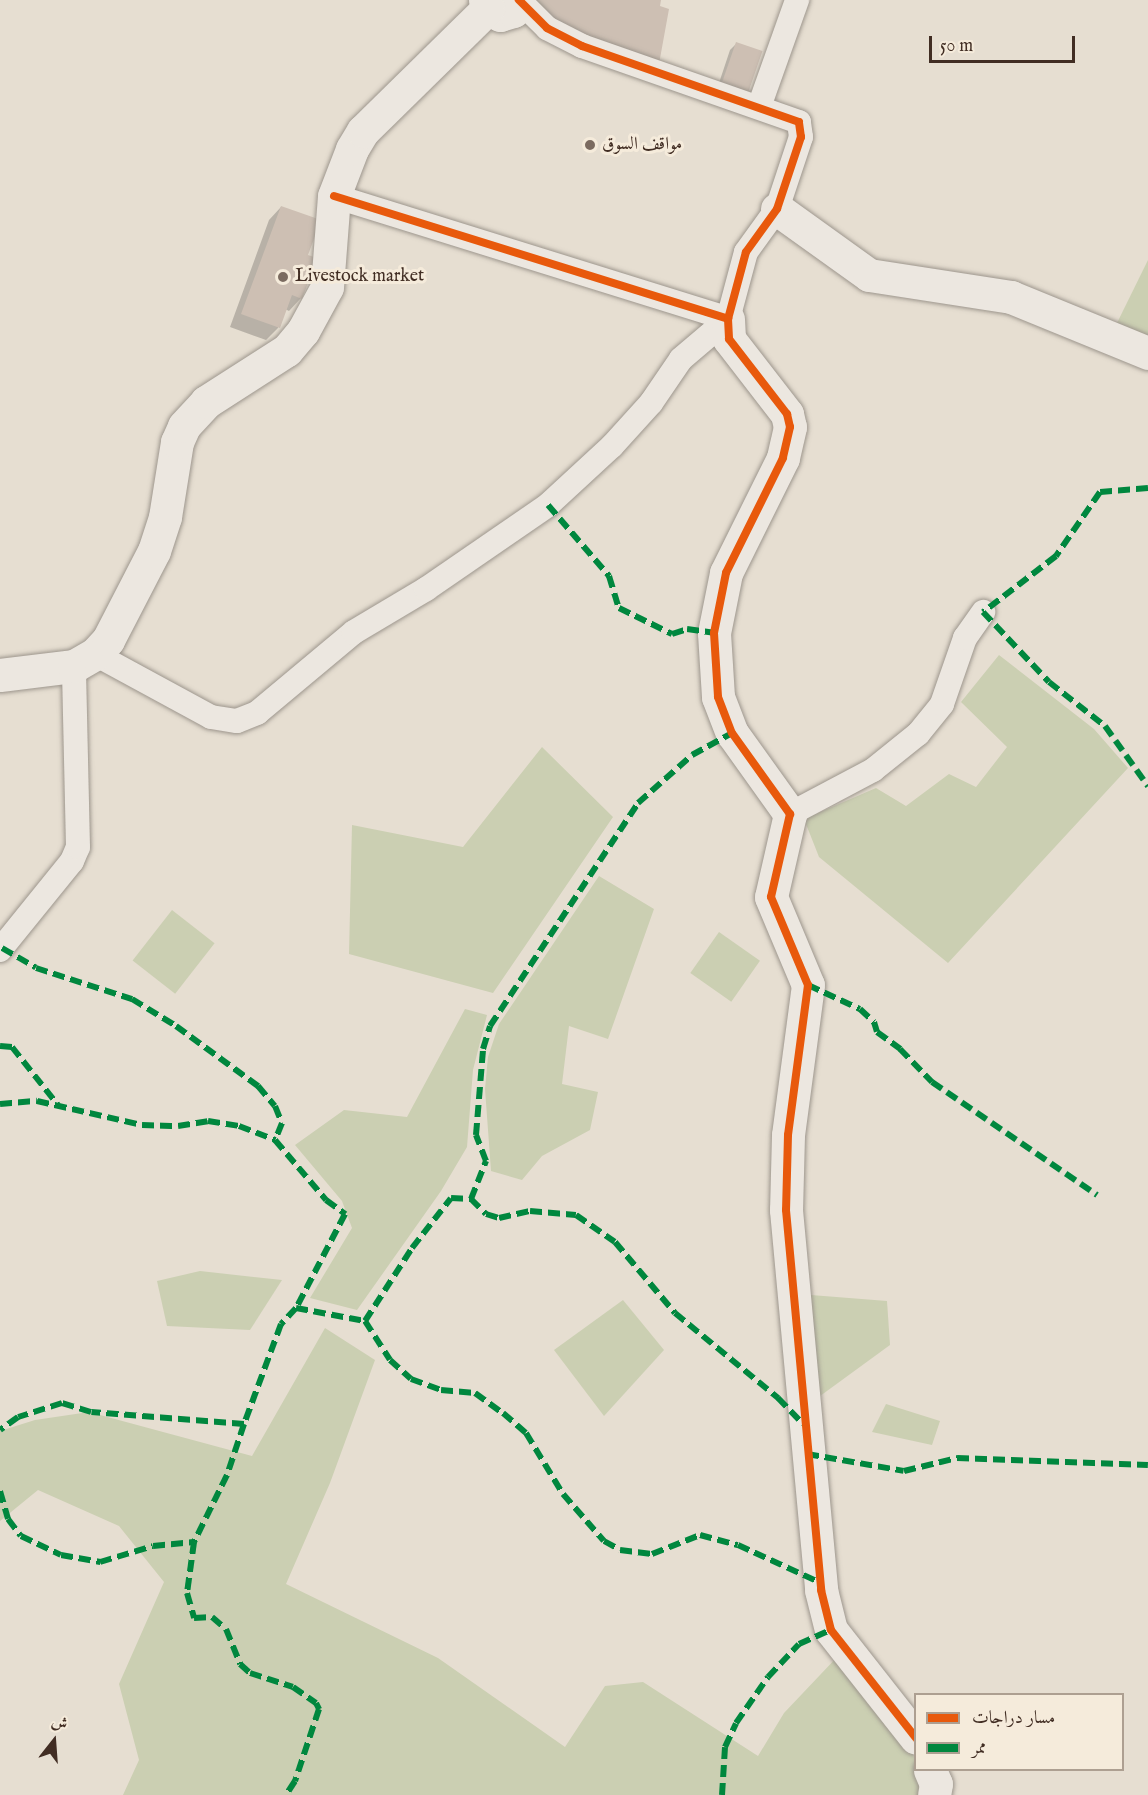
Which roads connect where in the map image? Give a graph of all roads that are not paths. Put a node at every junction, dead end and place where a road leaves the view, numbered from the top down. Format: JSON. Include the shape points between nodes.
{"nodes":[{"id":1,"x":797,"y":0,"type":"edge"},
{"id":2,"x":504,"y":4,"type":"edge"},
{"id":3,"x":759,"y":106,"type":"junction"},
{"id":4,"x":334,"y":196,"type":"junction"},
{"id":5,"x":777,"y":209,"type":"junction"},
{"id":6,"x":728,"y":319,"type":"junction"},
{"id":7,"x":1148,"y":353,"type":"edge"},
{"id":8,"x":983,"y":612,"type":"dead end"},
{"id":9,"x":84,"y":660,"type":"junction"},
{"id":10,"x":0,"y":675,"type":"edge"},
{"id":11,"x":790,"y":814,"type":"junction"},
{"id":12,"x":0,"y":950,"type":"edge"},
{"id":13,"x":914,"y":1737,"type":"edge"},
{"id":14,"x":930,"y":1771,"type":"edge"},
{"id":15,"x":934,"y":1795,"type":"edge"}],
"edges":[{"from":1,"to":3,"type":"street"},
{"from":2,"to":3,"type":"street","via":[[601,54]]},
{"from":2,"to":4,"type":"street","via":[[363,131]]},
{"from":3,"to":5,"type":"street","via":[[794,118],[802,128]]},
{"from":4,"to":6,"type":"street"},
{"from":4,"to":9,"type":"street","via":[[332,267],[318,309],[287,350],[206,402],[184,426],[177,442],[165,517],[154,551],[117,626]]},
{"from":5,"to":6,"type":"street","via":[[746,252]]},
{"from":5,"to":7,"type":"street","via":[[869,275],[1011,297]]},
{"from":6,"to":9,"type":"street","via":[[681,359],[651,403],[612,446],[548,505],[426,589],[354,632],[257,713],[237,721],[211,717]]},
{"from":6,"to":11,"type":"street","via":[[729,339],[787,414],[790,427],[783,458],[726,573],[714,633],[717,697],[732,733]]},
{"from":8,"to":11,"type":"street","via":[[965,638],[942,704],[918,734],[873,770]]},
{"from":9,"to":10,"type":"street"},
{"from":9,"to":12,"type":"street","via":[[78,847],[72,861]]},
{"from":11,"to":13,"type":"street","via":[[771,897],[808,985],[788,1135],[786,1210],[821,1590],[831,1630]]},
{"from":14,"to":15,"type":"street","via":[[936,1785]]}]}
